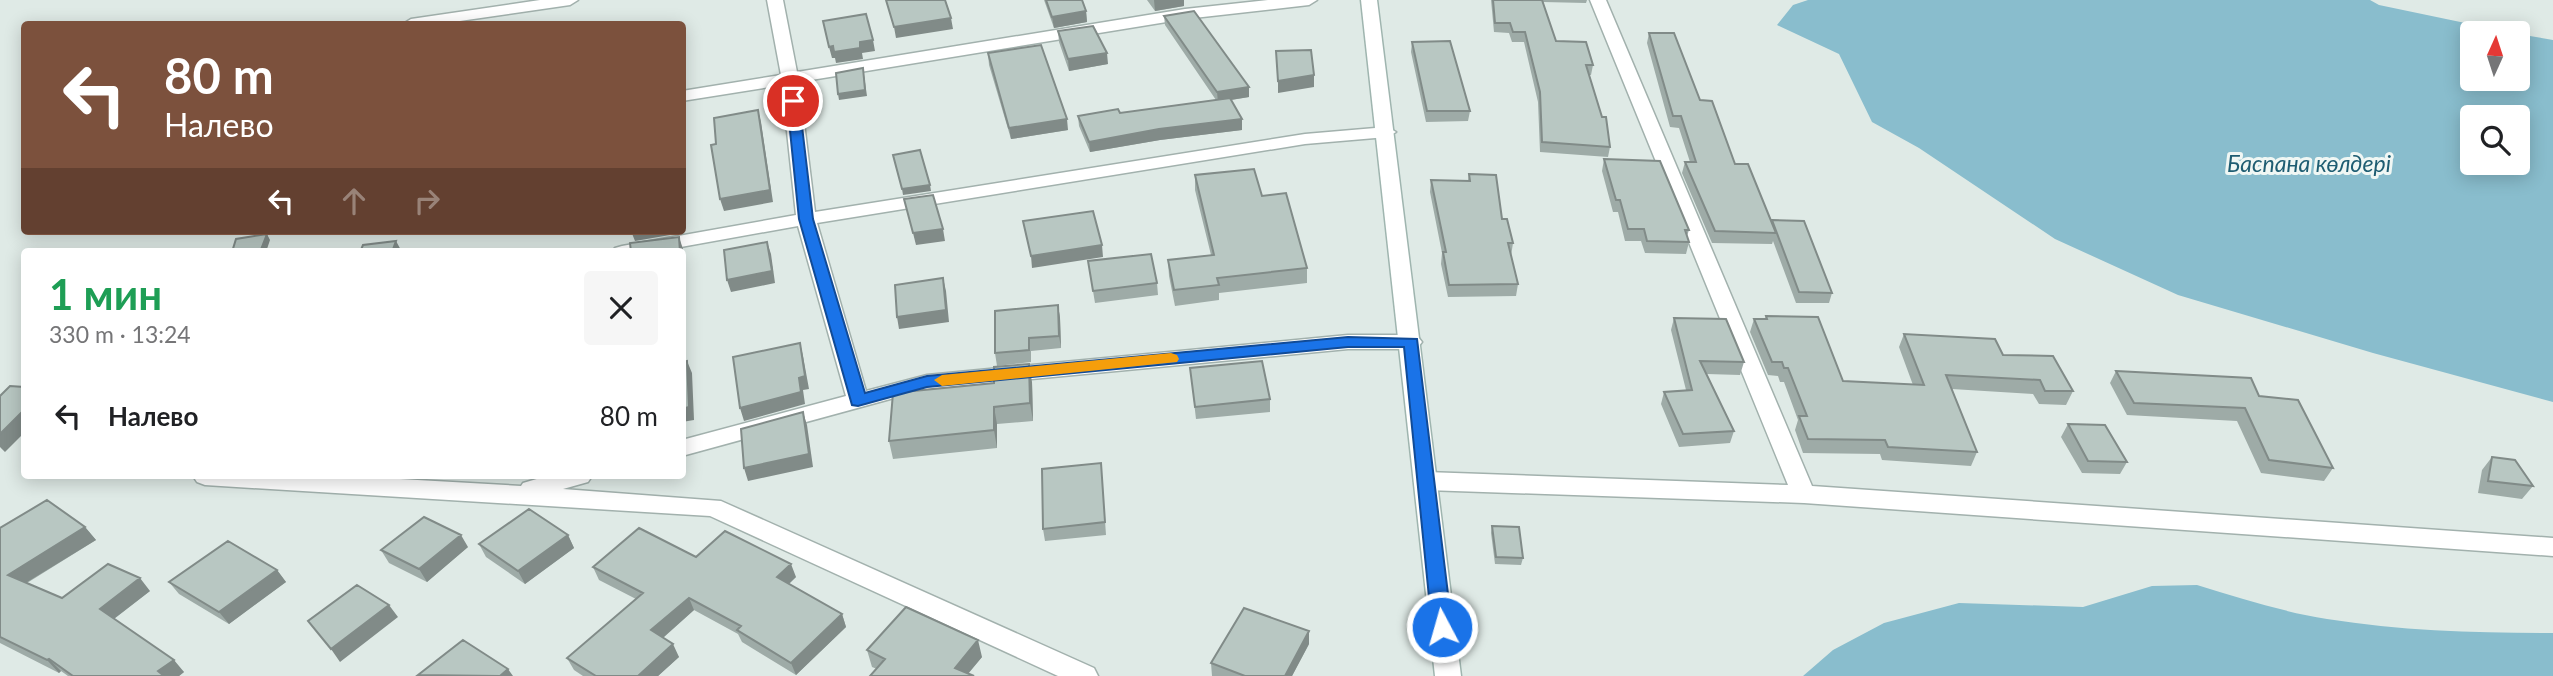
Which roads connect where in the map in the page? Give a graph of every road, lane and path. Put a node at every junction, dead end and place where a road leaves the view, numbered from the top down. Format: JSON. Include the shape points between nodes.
{"nodes":[{"id":1,"x":570,"y":0,"type":"edge"},
{"id":2,"x":775,"y":0,"type":"edge"},
{"id":3,"x":1309,"y":0,"type":"edge"},
{"id":4,"x":1369,"y":0,"type":"edge"},
{"id":5,"x":1598,"y":0,"type":"edge"},
{"id":6,"x":431,"y":21,"type":"edge"},
{"id":7,"x":790,"y":78,"type":"junction"},
{"id":8,"x":686,"y":95,"type":"edge"},
{"id":9,"x":1387,"y":132,"type":"junction"},
{"id":10,"x":806,"y":219,"type":"junction"},
{"id":11,"x":644,"y":248,"type":"edge"},
{"id":12,"x":1412,"y":342,"type":"junction"},
{"id":13,"x":858,"y":401,"type":"junction"},
{"id":14,"x":686,"y":447,"type":"edge"},
{"id":15,"x":305,"y":479,"type":"edge"},
{"id":16,"x":569,"y":479,"type":"edge"},
{"id":17,"x":371,"y":481,"type":"edge"},
{"id":18,"x":1426,"y":481,"type":"junction"},
{"id":19,"x":1804,"y":494,"type":"junction"},
{"id":20,"x":512,"y":495,"type":"junction"},
{"id":21,"x":2553,"y":547,"type":"edge"},
{"id":22,"x":1085,"y":676,"type":"edge"},
{"id":23,"x":1448,"y":676,"type":"edge"}],
"edges":[{"from":1,"to":6,"type":"street"},
{"from":2,"to":7,"type":"street"},
{"from":3,"to":7,"type":"street","via":[[1185,14]]},
{"from":4,"to":9,"type":"street"},
{"from":5,"to":19,"type":"street"},
{"from":7,"to":8,"type":"street"},
{"from":7,"to":10,"type":"street"},
{"from":9,"to":10,"type":"street","via":[[1306,139]]},
{"from":9,"to":12,"type":"street"},
{"from":10,"to":11,"type":"street"},
{"from":10,"to":13,"type":"street"},
{"from":12,"to":13,"type":"street","via":[[1348,342],[927,382]]},
{"from":12,"to":18,"type":"street"},
{"from":13,"to":14,"type":"street"},
{"from":15,"to":17,"type":"street"},
{"from":16,"to":20,"type":"street"},
{"from":17,"to":20,"type":"street"},
{"from":18,"to":19,"type":"street"},
{"from":18,"to":23,"type":"street"},
{"from":19,"to":21,"type":"street"},
{"from":20,"to":22,"type":"street","via":[[713,507]]}]}
